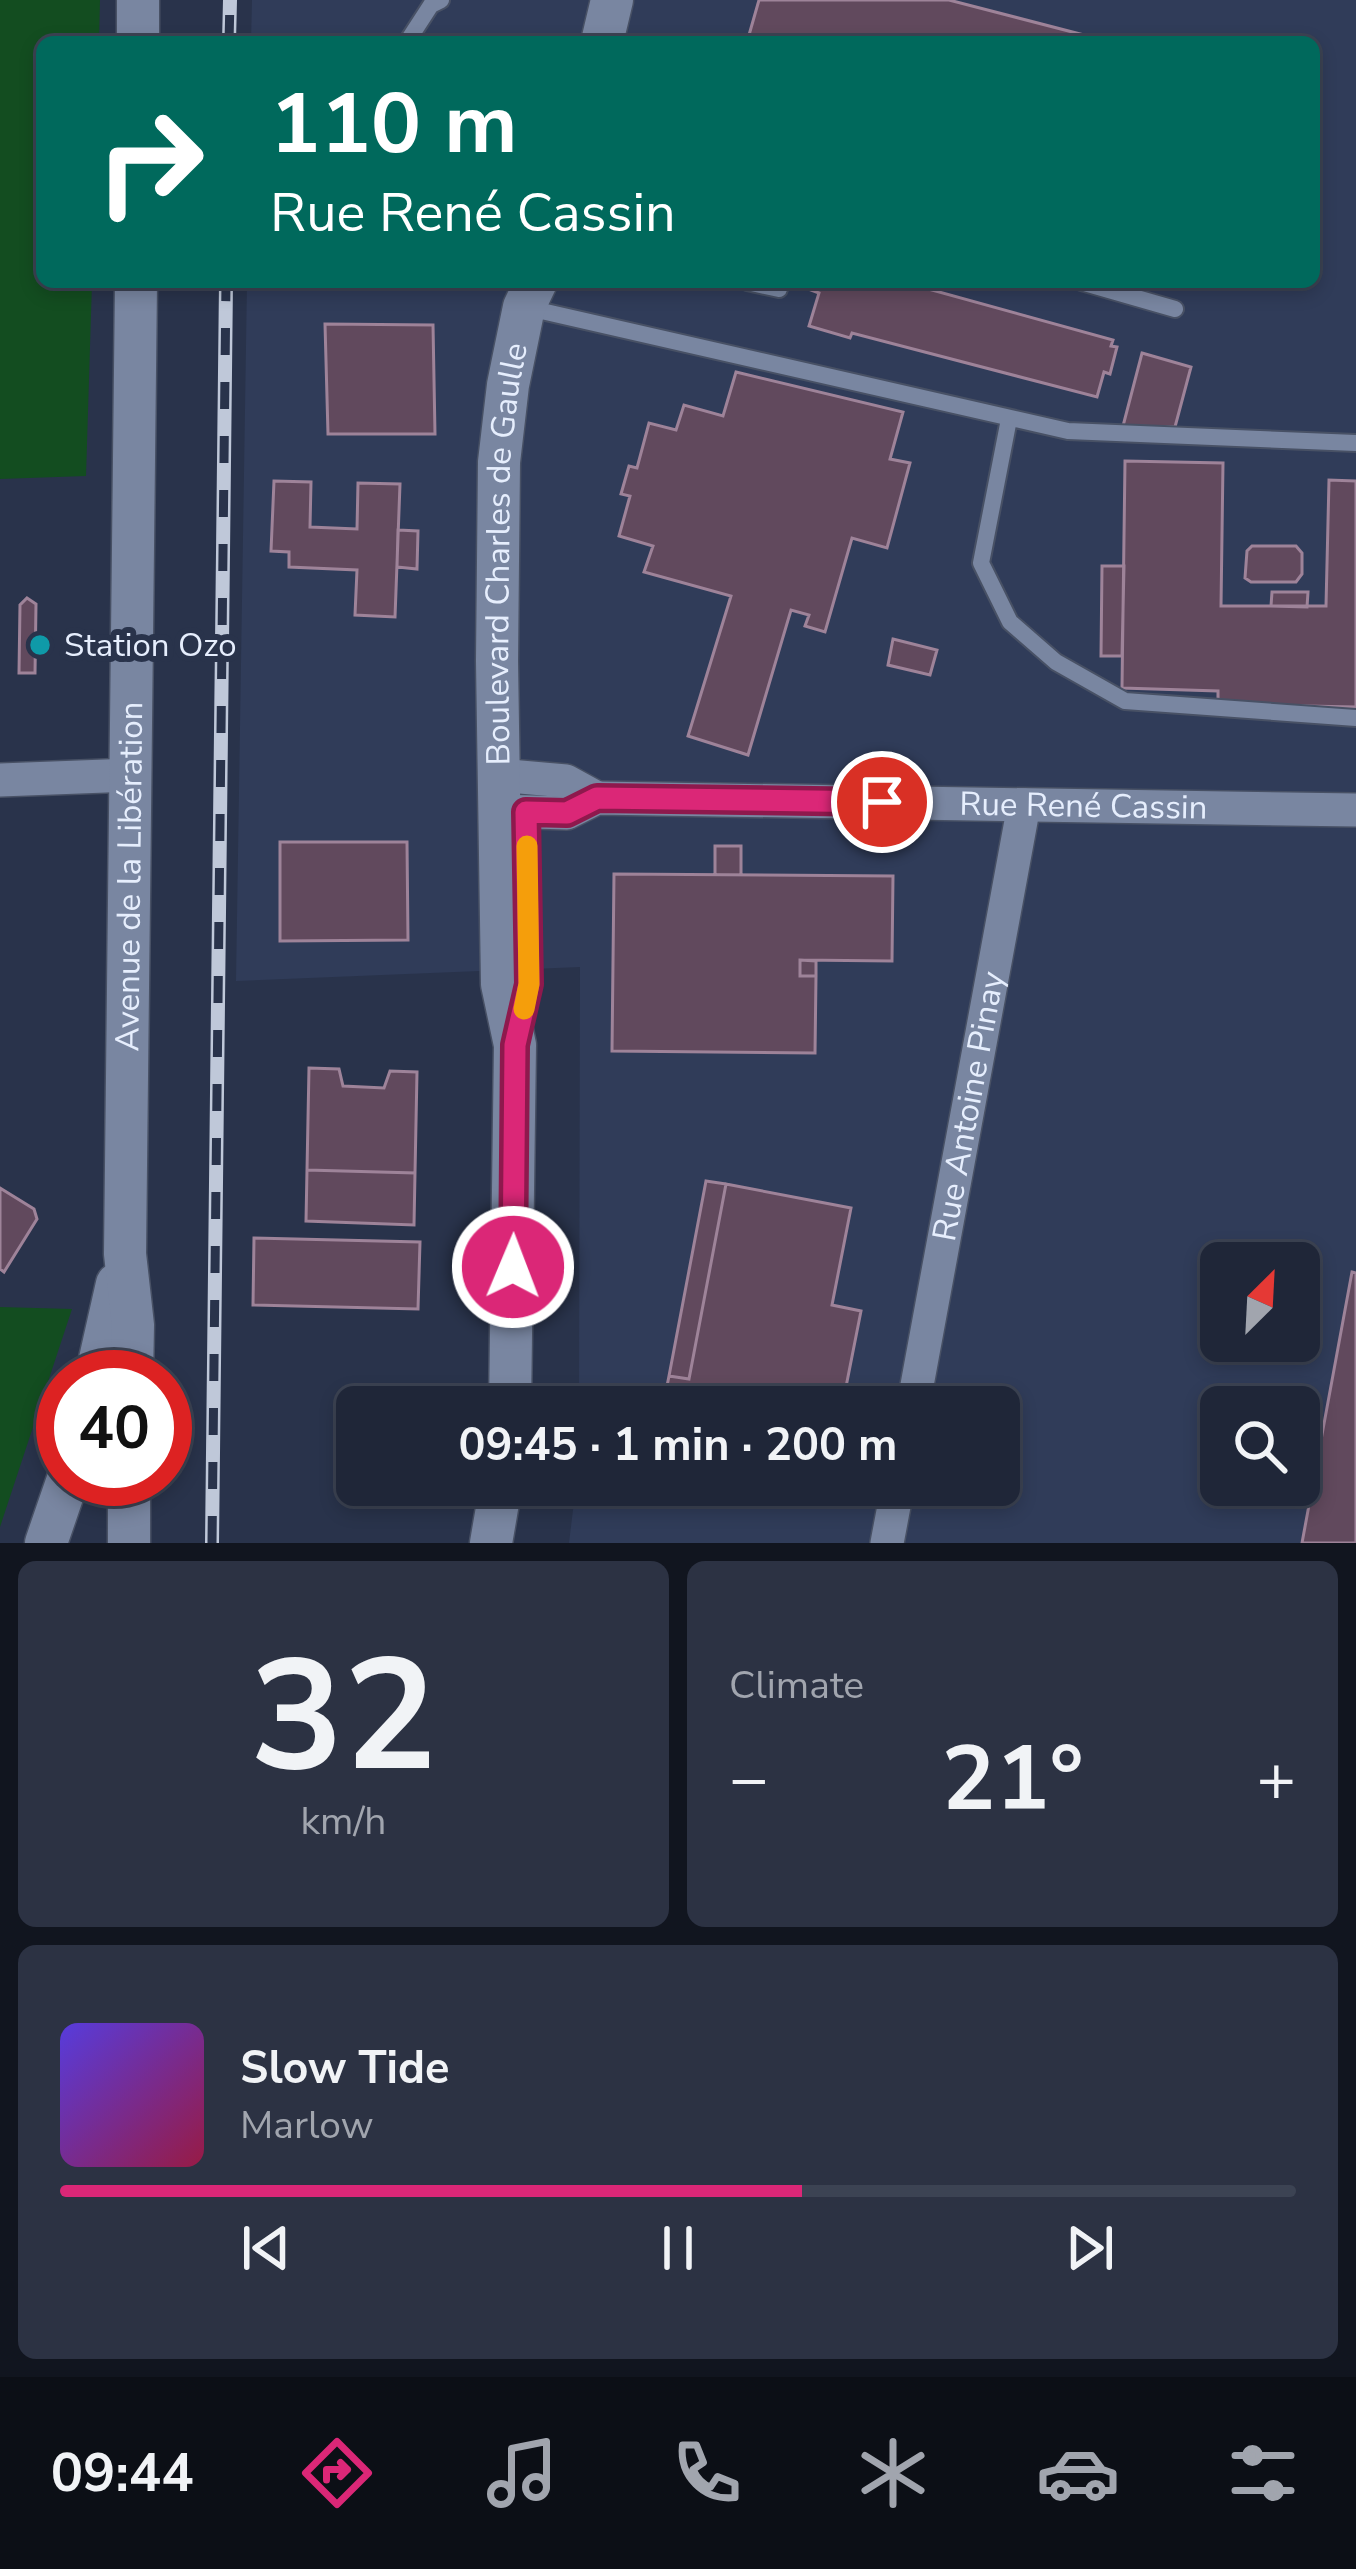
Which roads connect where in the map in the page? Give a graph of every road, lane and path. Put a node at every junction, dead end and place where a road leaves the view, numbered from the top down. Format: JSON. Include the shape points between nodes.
{"nodes":[{"id":1,"x":138,"y":0,"type":"edge"},
{"id":2,"x":441,"y":0,"type":"edge"},
{"id":3,"x":612,"y":0,"type":"edge"},
{"id":4,"x":138,"y":36,"type":"edge"},
{"id":5,"x":411,"y":36,"type":"edge"},
{"id":6,"x":603,"y":36,"type":"edge"},
{"id":7,"x":136,"y":288,"type":"edge"},
{"id":8,"x":774,"y":288,"type":"edge"},
{"id":9,"x":1102,"y":288,"type":"edge"},
{"id":10,"x":778,"y":289,"type":"dead end"},
{"id":11,"x":540,"y":296,"type":"edge"},
{"id":12,"x":1175,"y":309,"type":"dead end"},
{"id":13,"x":1009,"y":419,"type":"junction"},
{"id":14,"x":1356,"y":443,"type":"edge"},
{"id":15,"x":1356,"y":718,"type":"edge"},
{"id":16,"x":132,"y":775,"type":"junction"},
{"id":17,"x":0,"y":781,"type":"edge"},
{"id":18,"x":512,"y":794,"type":"junction"},
{"id":19,"x":1024,"y":805,"type":"junction"},
{"id":20,"x":1356,"y":810,"type":"edge"},
{"id":21,"x":124,"y":1254,"type":"junction"},
{"id":22,"x":101,"y":1350,"type":"edge"},
{"id":23,"x":133,"y":1350,"type":"edge"},
{"id":24,"x":510,"y":1386,"type":"edge"},
{"id":25,"x":917,"y":1386,"type":"edge"},
{"id":26,"x":60,"y":1506,"type":"edge"},
{"id":27,"x":130,"y":1506,"type":"edge"},
{"id":28,"x":498,"y":1506,"type":"edge"},
{"id":29,"x":894,"y":1506,"type":"edge"},
{"id":30,"x":50,"y":1537,"type":"edge"},
{"id":31,"x":130,"y":1543,"type":"edge"},
{"id":32,"x":491,"y":1543,"type":"edge"},
{"id":33,"x":887,"y":1543,"type":"edge"}],
"edges":[{"from":1,"to":4,"type":"street"},
{"from":2,"to":5,"type":"lane"},
{"from":3,"to":6,"type":"street"},
{"from":7,"to":16,"type":"street","name":"Avenue de la Libération"},
{"from":8,"to":10,"type":"lane"},
{"from":9,"to":12,"type":"lane"},
{"from":11,"to":13,"type":"lane"},
{"from":11,"to":18,"type":"street","name":"Boulevard Charles de Gaulle"},
{"from":13,"to":14,"type":"lane","via":[[1068,431]]},
{"from":13,"to":15,"type":"lane","via":[[981,563],[1010,622],[1056,662],[1125,700]]},
{"from":16,"to":17,"type":"street"},
{"from":16,"to":21,"type":"street","name":"Avenue de la Libération"},
{"from":18,"to":19,"type":"street","name":"Rue René Cassin","via":[[567,813],[597,798]]},
{"from":18,"to":24,"type":"street","name":"Boulevard Charles de Gaulle","via":[[529,984],[515,1045]]},
{"from":19,"to":20,"type":"street","name":"Rue René Cassin"},
{"from":19,"to":25,"type":"street","name":"Rue Antoine Pinay"},
{"from":21,"to":22,"type":"street"},
{"from":21,"to":23,"type":"street"},
{"from":26,"to":30,"type":"street"},
{"from":27,"to":31,"type":"street"},
{"from":28,"to":32,"type":"street"},
{"from":29,"to":33,"type":"street"}]}
